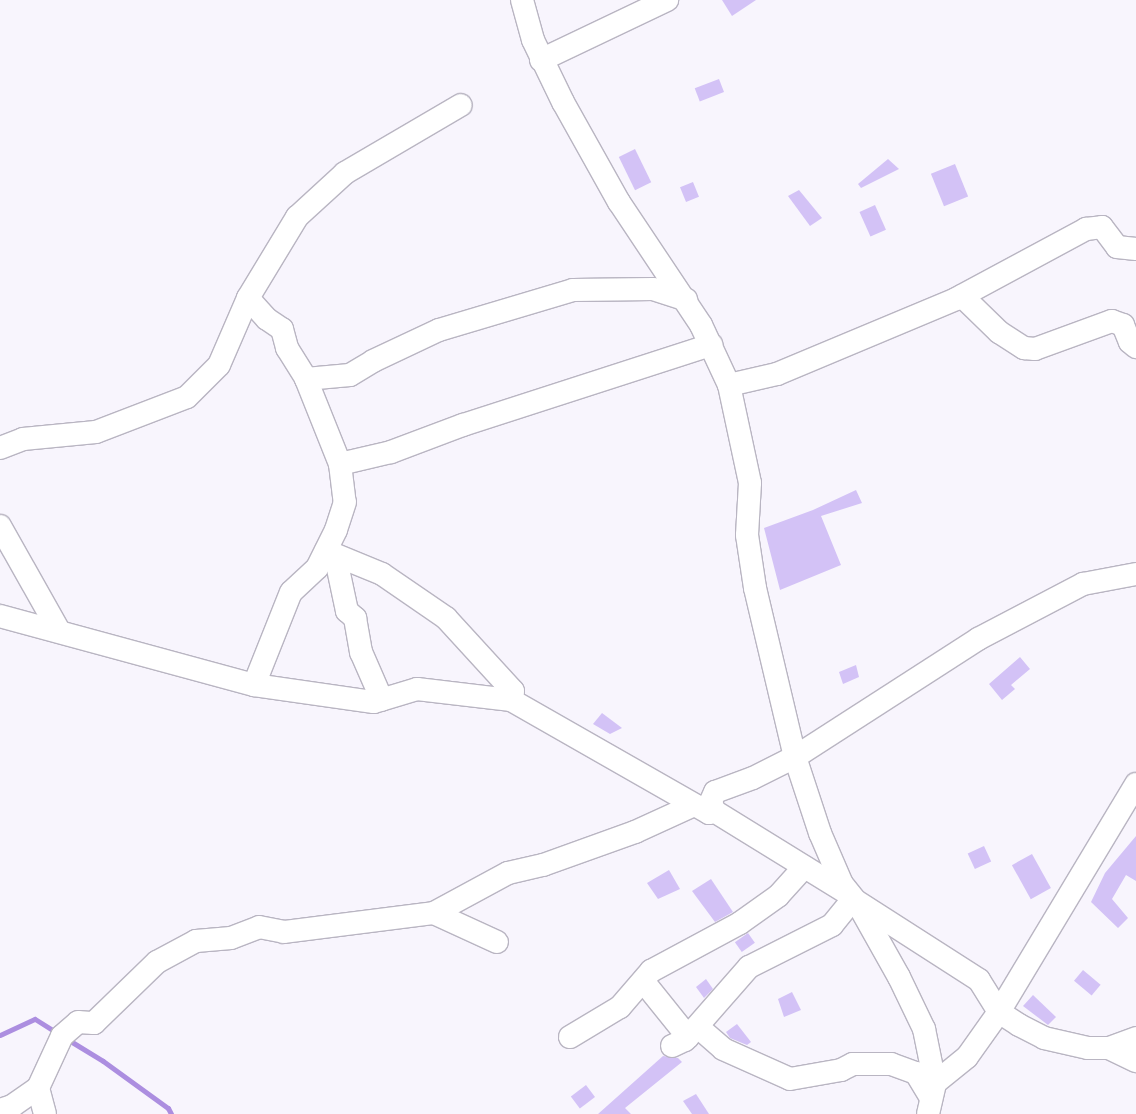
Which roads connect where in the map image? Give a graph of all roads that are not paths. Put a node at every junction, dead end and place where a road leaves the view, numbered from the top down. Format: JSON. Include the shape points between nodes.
{"nodes":[{"id":1,"x":522,"y":0,"type":"edge"},
{"id":2,"x":667,"y":0,"type":"edge"},
{"id":3,"x":541,"y":60,"type":"junction"},
{"id":4,"x":460,"y":105,"type":"dead end"},
{"id":5,"x":1136,"y":249,"type":"edge"},
{"id":6,"x":962,"y":296,"type":"junction"},
{"id":7,"x":248,"y":298,"type":"junction"},
{"id":8,"x":686,"y":300,"type":"junction"},
{"id":9,"x":711,"y":345,"type":"junction"},
{"id":10,"x":1136,"y":347,"type":"edge"},
{"id":11,"x":306,"y":379,"type":"junction"},
{"id":12,"x":729,"y":385,"type":"junction"},
{"id":13,"x":0,"y":448,"type":"edge"},
{"id":14,"x":340,"y":464,"type":"junction"},
{"id":15,"x":0,"y":526,"type":"edge"},
{"id":16,"x":326,"y":551,"type":"junction"},
{"id":17,"x":1136,"y":574,"type":"edge"},
{"id":18,"x":0,"y":616,"type":"edge"},
{"id":19,"x":58,"y":629,"type":"junction"},
{"id":20,"x":254,"y":684,"type":"junction"},
{"id":21,"x":382,"y":700,"type":"junction"},
{"id":22,"x":512,"y":700,"type":"junction"},
{"id":23,"x":795,"y":757,"type":"junction"},
{"id":24,"x":1136,"y":784,"type":"edge"},
{"id":25,"x":704,"y":808,"type":"junction"},
{"id":26,"x":804,"y":867,"type":"junction"},
{"id":27,"x":853,"y":898,"type":"junction"},
{"id":28,"x":434,"y":913,"type":"junction"},
{"id":29,"x":497,"y":942,"type":"dead end"},
{"id":30,"x":643,"y":981,"type":"junction"},
{"id":31,"x":999,"y":1012,"type":"junction"},
{"id":32,"x":570,"y":1037,"type":"dead end"},
{"id":33,"x":686,"y":1037,"type":"junction"},
{"id":34,"x":1136,"y":1038,"type":"edge"},
{"id":35,"x":1108,"y":1048,"type":"junction"},
{"id":36,"x":1136,"y":1061,"type":"edge"},
{"id":37,"x":38,"y":1088,"type":"junction"},
{"id":38,"x":931,"y":1098,"type":"edge"},
{"id":39,"x":0,"y":1110,"type":"edge"},
{"id":40,"x":46,"y":1114,"type":"edge"}],
"edges":[{"from":1,"to":3,"type":"street"},
{"from":2,"to":3,"type":"street"},
{"from":3,"to":8,"type":"street","via":[[619,202]]},
{"from":4,"to":7,"type":"street","via":[[345,172],[297,217]]},
{"from":5,"to":6,"type":"street","via":[[1117,246],[1106,229],[1096,226]]},
{"from":6,"to":10,"type":"street","via":[[999,332],[1024,348],[1035,349],[1112,321],[1123,325],[1130,342]]},
{"from":6,"to":12,"type":"street","via":[[793,368]]},
{"from":7,"to":11,"type":"street","via":[[267,319],[282,329],[287,348]]},
{"from":7,"to":13,"type":"street","via":[[219,365],[187,397],[96,432],[23,439]]},
{"from":8,"to":9,"type":"street"},
{"from":8,"to":11,"type":"street","via":[[654,288],[573,290],[439,330],[373,360],[350,375]]},
{"from":9,"to":12,"type":"street"},
{"from":9,"to":14,"type":"street","via":[[463,425],[392,452]]},
{"from":11,"to":14,"type":"street"},
{"from":12,"to":23,"type":"street","via":[[750,483],[750,564]]},
{"from":14,"to":16,"type":"street","via":[[345,502]]},
{"from":15,"to":19,"type":"street"},
{"from":16,"to":20,"type":"street","via":[[317,568],[291,592]]},
{"from":16,"to":21,"type":"street","via":[[337,564],[347,611],[355,618],[361,652]]},
{"from":16,"to":22,"type":"street","via":[[382,574],[446,618],[513,692]]},
{"from":17,"to":23,"type":"street","via":[[1083,584],[978,640]]},
{"from":18,"to":19,"type":"street"},
{"from":19,"to":20,"type":"street"},
{"from":20,"to":21,"type":"street","via":[[374,702]]},
{"from":21,"to":22,"type":"street","via":[[417,689]]},
{"from":22,"to":25,"type":"street"},
{"from":23,"to":25,"type":"street","via":[[715,792]]},
{"from":23,"to":27,"type":"street","via":[[820,833]]},
{"from":24,"to":31,"type":"street"},
{"from":25,"to":26,"type":"street"},
{"from":25,"to":28,"type":"street","via":[[543,865],[508,873]]},
{"from":26,"to":27,"type":"street"},
{"from":26,"to":30,"type":"street","via":[[778,896],[740,923],[651,971]]},
{"from":27,"to":31,"type":"street","via":[[979,980]]},
{"from":27,"to":33,"type":"street","via":[[832,925],[749,967]]},
{"from":27,"to":38,"type":"street","via":[[900,977],[924,1029]]},
{"from":28,"to":29,"type":"street"},
{"from":28,"to":37,"type":"street","via":[[284,932],[259,927],[231,938],[196,941],[157,962],[94,1023],[78,1022],[62,1036]]},
{"from":30,"to":32,"type":"street","via":[[620,1007]]},
{"from":30,"to":33,"type":"street"},
{"from":31,"to":35,"type":"street","via":[[1044,1038],[1088,1048]]},
{"from":31,"to":38,"type":"street","via":[[967,1058]]},
{"from":33,"to":38,"type":"street","via":[[723,1049],[790,1080],[841,1070],[853,1064],[891,1064],[916,1073]]},
{"from":34,"to":35,"type":"street"},
{"from":35,"to":36,"type":"street"},
{"from":37,"to":39,"type":"street","via":[[12,1106]]},
{"from":37,"to":40,"type":"street"}]}
